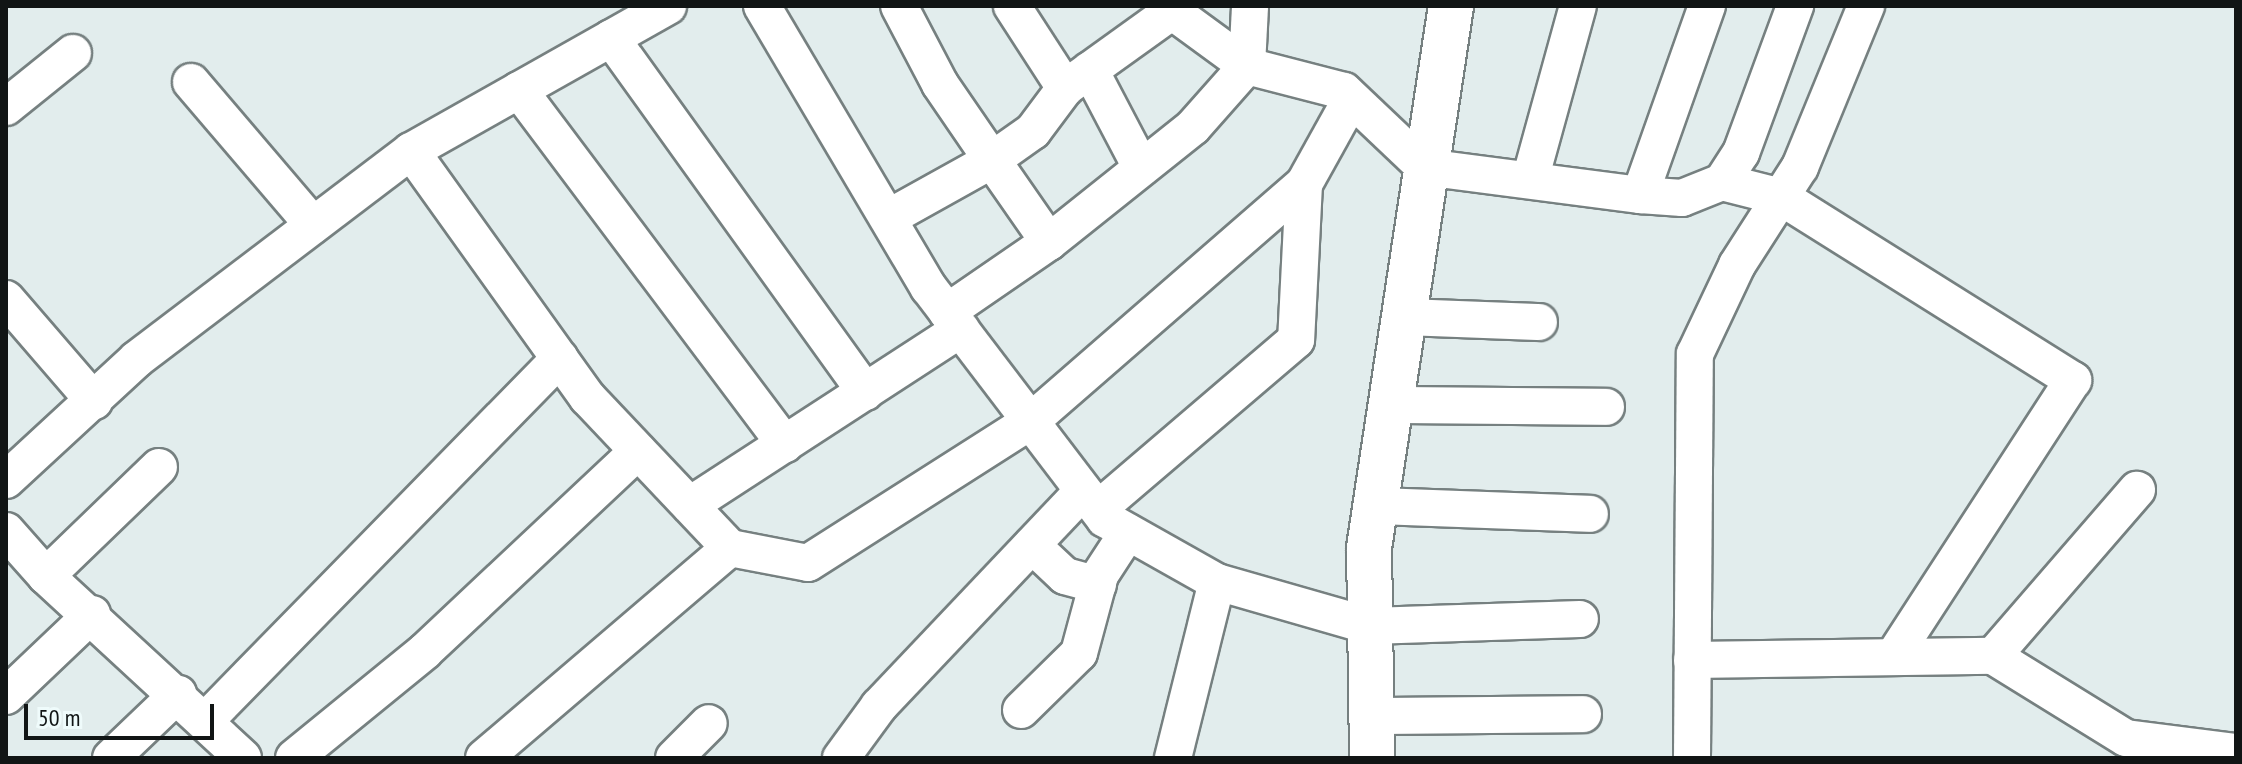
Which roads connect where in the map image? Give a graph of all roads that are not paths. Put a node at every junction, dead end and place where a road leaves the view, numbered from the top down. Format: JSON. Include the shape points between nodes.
{"nodes":[{"id":1,"x":668,"y":6,"type":"edge"},
{"id":2,"x":762,"y":6,"type":"edge"},
{"id":3,"x":899,"y":6,"type":"edge"},
{"id":4,"x":1012,"y":6,"type":"edge"},
{"id":5,"x":1250,"y":6,"type":"edge"},
{"id":6,"x":1451,"y":6,"type":"edge"},
{"id":7,"x":1578,"y":6,"type":"edge"},
{"id":8,"x":1707,"y":6,"type":"edge"},
{"id":9,"x":1795,"y":6,"type":"edge"},
{"id":10,"x":1866,"y":6,"type":"edge"},
{"id":11,"x":1166,"y":9,"type":"edge"},
{"id":12,"x":611,"y":38,"type":"junction"},
{"id":13,"x":73,"y":53,"type":"dead end"},
{"id":14,"x":1247,"y":66,"type":"junction"},
{"id":15,"x":1077,"y":79,"type":"junction"},
{"id":16,"x":191,"y":82,"type":"dead end"},
{"id":17,"x":519,"y":90,"type":"junction"},
{"id":18,"x":1350,"y":101,"type":"junction"},
{"id":19,"x":6,"y":107,"type":"edge"},
{"id":20,"x":411,"y":151,"type":"junction"},
{"id":21,"x":992,"y":160,"type":"junction"},
{"id":22,"x":1141,"y":167,"type":"junction"},
{"id":23,"x":1424,"y":167,"type":"junction"},
{"id":24,"x":1530,"y":180,"type":"junction"},
{"id":25,"x":1722,"y":182,"type":"junction"},
{"id":26,"x":1304,"y":184,"type":"junction"},
{"id":27,"x":1640,"y":195,"type":"junction"},
{"id":28,"x":1781,"y":197,"type":"junction"},
{"id":29,"x":888,"y":218,"type":"junction"},
{"id":30,"x":313,"y":225,"type":"junction"},
{"id":31,"x":1049,"y":242,"type":"junction"},
{"id":32,"x":6,"y":299,"type":"edge"},
{"id":33,"x":1403,"y":317,"type":"junction"},
{"id":34,"x":954,"y":320,"type":"junction"},
{"id":35,"x":1539,"y":322,"type":"dead end"},
{"id":36,"x":560,"y":358,"type":"junction"},
{"id":37,"x":865,"y":392,"type":"junction"},
{"id":38,"x":94,"y":401,"type":"junction"},
{"id":39,"x":1390,"y":405,"type":"junction"},
{"id":40,"x":1606,"y":407,"type":"dead end"},
{"id":41,"x":1031,"y":421,"type":"junction"},
{"id":42,"x":785,"y":444,"type":"junction"},
{"id":43,"x":638,"y":451,"type":"junction"},
{"id":44,"x":159,"y":467,"type":"dead end"},
{"id":45,"x":6,"y":480,"type":"edge"},
{"id":46,"x":2137,"y":490,"type":"dead end"},
{"id":47,"x":1091,"y":500,"type":"junction"},
{"id":48,"x":690,"y":505,"type":"junction"},
{"id":49,"x":1376,"y":506,"type":"junction"},
{"id":50,"x":1590,"y":514,"type":"dead end"},
{"id":51,"x":6,"y":531,"type":"edge"},
{"id":52,"x":1128,"y":532,"type":"junction"},
{"id":53,"x":1032,"y":545,"type":"junction"},
{"id":54,"x":730,"y":548,"type":"junction"},
{"id":55,"x":46,"y":576,"type":"junction"},
{"id":56,"x":1217,"y":582,"type":"junction"},
{"id":57,"x":1098,"y":585,"type":"junction"},
{"id":58,"x":92,"y":614,"type":"junction"},
{"id":59,"x":1580,"y":619,"type":"dead end"},
{"id":60,"x":1370,"y":626,"type":"junction"},
{"id":61,"x":1993,"y":656,"type":"junction"},
{"id":62,"x":1893,"y":657,"type":"junction"},
{"id":63,"x":1692,"y":660,"type":"junction"},
{"id":64,"x":178,"y":694,"type":"junction"},
{"id":65,"x":6,"y":696,"type":"edge"},
{"id":66,"x":1021,"y":710,"type":"dead end"},
{"id":67,"x":1583,"y":714,"type":"dead end"},
{"id":68,"x":206,"y":720,"type":"junction"},
{"id":69,"x":709,"y":723,"type":"dead end"},
{"id":70,"x":1372,"y":737,"type":"edge"},
{"id":71,"x":2236,"y":752,"type":"edge"},
{"id":72,"x":111,"y":758,"type":"edge"},
{"id":73,"x":243,"y":758,"type":"edge"},
{"id":74,"x":294,"y":758,"type":"edge"},
{"id":75,"x":484,"y":758,"type":"edge"},
{"id":76,"x":674,"y":758,"type":"edge"},
{"id":77,"x":841,"y":758,"type":"edge"},
{"id":78,"x":1173,"y":758,"type":"edge"},
{"id":79,"x":1692,"y":758,"type":"edge"}],
"edges":[{"from":1,"to":12,"type":"street"},
{"from":2,"to":29,"type":"street"},
{"from":3,"to":21,"type":"street","via":[[940,84]]},
{"from":4,"to":15,"type":"street"},
{"from":5,"to":14,"type":"street"},
{"from":6,"to":23,"type":"main road"},
{"from":7,"to":24,"type":"street"},
{"from":8,"to":27,"type":"street"},
{"from":9,"to":25,"type":"street","via":[[1741,153]]},
{"from":10,"to":28,"type":"street","via":[[1800,167]]},
{"from":11,"to":14,"type":"street"},
{"from":11,"to":15,"type":"street"},
{"from":12,"to":17,"type":"street"},
{"from":12,"to":37,"type":"street"},
{"from":13,"to":19,"type":"street"},
{"from":14,"to":18,"type":"street","via":[[1344,91]]},
{"from":14,"to":22,"type":"street","via":[[1193,127]]},
{"from":15,"to":21,"type":"street","via":[[1033,131]]},
{"from":15,"to":22,"type":"street"},
{"from":16,"to":30,"type":"street"},
{"from":17,"to":20,"type":"street"},
{"from":17,"to":42,"type":"street"},
{"from":18,"to":23,"type":"street"},
{"from":18,"to":26,"type":"street"},
{"from":20,"to":30,"type":"street"},
{"from":20,"to":36,"type":"street"},
{"from":21,"to":29,"type":"street"},
{"from":21,"to":31,"type":"street"},
{"from":22,"to":31,"type":"street"},
{"from":23,"to":24,"type":"street"},
{"from":23,"to":33,"type":"main road"},
{"from":24,"to":27,"type":"street"},
{"from":25,"to":27,"type":"street","via":[[1682,198]]},
{"from":25,"to":28,"type":"street"},
{"from":26,"to":41,"type":"street"},
{"from":26,"to":47,"type":"street","via":[[1296,340]]},
{"from":28,"to":62,"type":"street","via":[[2073,380]]},
{"from":28,"to":63,"type":"street","via":[[1737,265],[1695,354]]},
{"from":29,"to":34,"type":"street"},
{"from":30,"to":38,"type":"street","via":[[137,359]]},
{"from":31,"to":34,"type":"street"},
{"from":32,"to":38,"type":"street"},
{"from":33,"to":35,"type":"street"},
{"from":33,"to":39,"type":"main road"},
{"from":34,"to":37,"type":"street"},
{"from":34,"to":41,"type":"street"},
{"from":36,"to":43,"type":"street","via":[[588,398]]},
{"from":36,"to":68,"type":"street"},
{"from":37,"to":42,"type":"street"},
{"from":38,"to":45,"type":"street"},
{"from":39,"to":40,"type":"street"},
{"from":39,"to":49,"type":"main road"},
{"from":41,"to":47,"type":"street"},
{"from":41,"to":54,"type":"street","via":[[808,563]]},
{"from":42,"to":48,"type":"street"},
{"from":43,"to":48,"type":"street"},
{"from":43,"to":74,"type":"street","via":[[425,651]]},
{"from":44,"to":55,"type":"street"},
{"from":46,"to":61,"type":"street"},
{"from":47,"to":52,"type":"street"},
{"from":47,"to":53,"type":"street"},
{"from":48,"to":54,"type":"street"},
{"from":49,"to":50,"type":"street"},
{"from":49,"to":60,"type":"main road","via":[[1369,548]]},
{"from":51,"to":55,"type":"street"},
{"from":52,"to":56,"type":"street"},
{"from":52,"to":57,"type":"street"},
{"from":53,"to":57,"type":"street","via":[[1065,576]]},
{"from":53,"to":77,"type":"street","via":[[879,706]]},
{"from":54,"to":75,"type":"street"},
{"from":55,"to":58,"type":"street"},
{"from":56,"to":60,"type":"street"},
{"from":56,"to":78,"type":"street"},
{"from":57,"to":66,"type":"street","via":[[1079,653]]},
{"from":58,"to":64,"type":"street"},
{"from":58,"to":65,"type":"street"},
{"from":59,"to":60,"type":"street"},
{"from":60,"to":70,"type":"main road"},
{"from":61,"to":62,"type":"street"},
{"from":61,"to":71,"type":"street","via":[[2126,738]]},
{"from":62,"to":63,"type":"street"},
{"from":63,"to":79,"type":"street"},
{"from":64,"to":68,"type":"street"},
{"from":64,"to":72,"type":"street"},
{"from":67,"to":70,"type":"street"},
{"from":68,"to":73,"type":"street"},
{"from":69,"to":76,"type":"street"}]}
